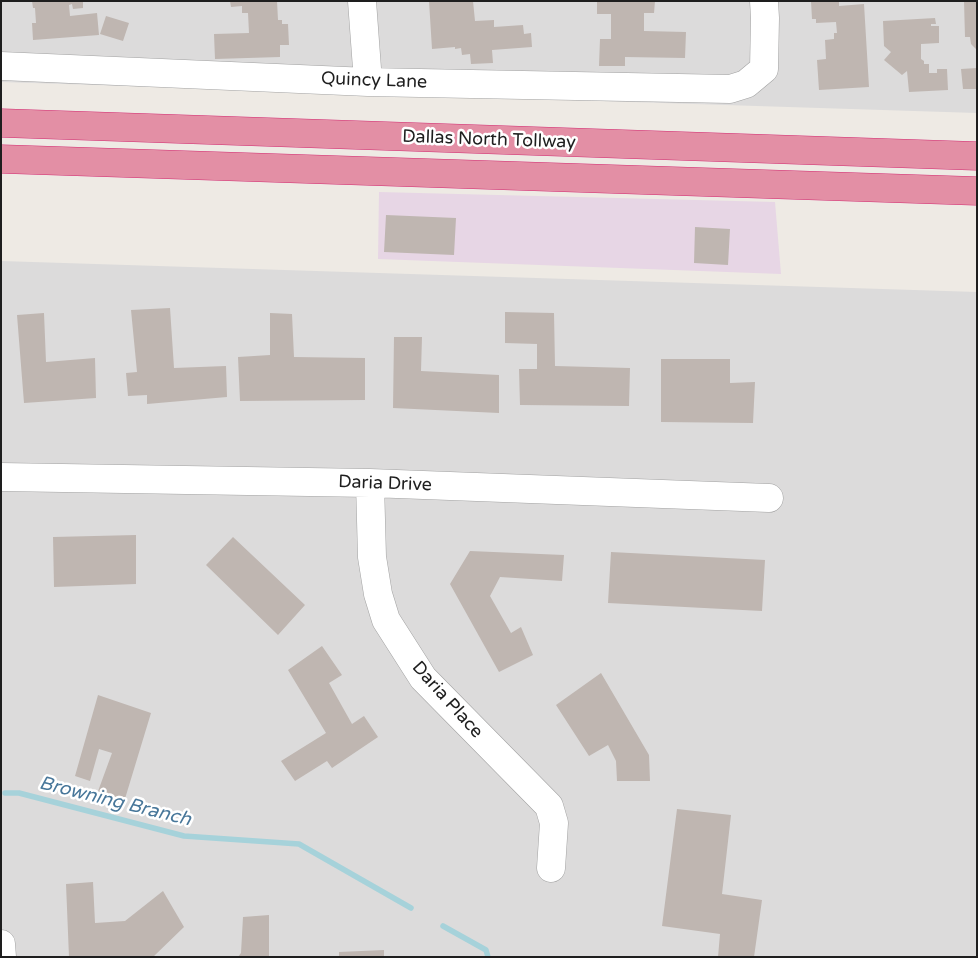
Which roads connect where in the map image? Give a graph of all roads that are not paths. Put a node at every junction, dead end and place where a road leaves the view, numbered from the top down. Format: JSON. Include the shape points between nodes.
{"nodes":[{"id":1,"x":362,"y":1,"type":"edge"},
{"id":2,"x":764,"y":1,"type":"edge"},
{"id":3,"x":1,"y":66,"type":"edge"},
{"id":4,"x":368,"y":82,"type":"junction"},
{"id":5,"x":1,"y":124,"type":"edge"},
{"id":6,"x":977,"y":156,"type":"edge"},
{"id":7,"x":1,"y":159,"type":"edge"},
{"id":8,"x":977,"y":192,"type":"edge"},
{"id":9,"x":1,"y":477,"type":"edge"},
{"id":10,"x":370,"y":483,"type":"junction"},
{"id":11,"x":769,"y":498,"type":"dead end"},
{"id":12,"x":551,"y":868,"type":"dead end"},
{"id":13,"x":1,"y":944,"type":"edge"},
{"id":14,"x":2,"y":957,"type":"edge"}],
"edges":[{"from":1,"to":4,"type":"street"},
{"from":2,"to":4,"type":"street","name":"Quincy Lane","via":[[764,69],[746,84],[730,89]]},
{"from":3,"to":4,"type":"street","name":"Quincy Lane"},
{"from":5,"to":6,"type":"highway","name":"Dallas North Tollway"},
{"from":7,"to":8,"type":"highway","name":"Dallas North Tollway"},
{"from":9,"to":10,"type":"street","name":"Daria Drive"},
{"from":10,"to":11,"type":"street","name":"Daria Drive"},
{"from":10,"to":12,"type":"street","name":"Daria Place","via":[[372,557],[386,620],[422,678],[549,806],[554,823]]},
{"from":13,"to":14,"type":"street"}]}
